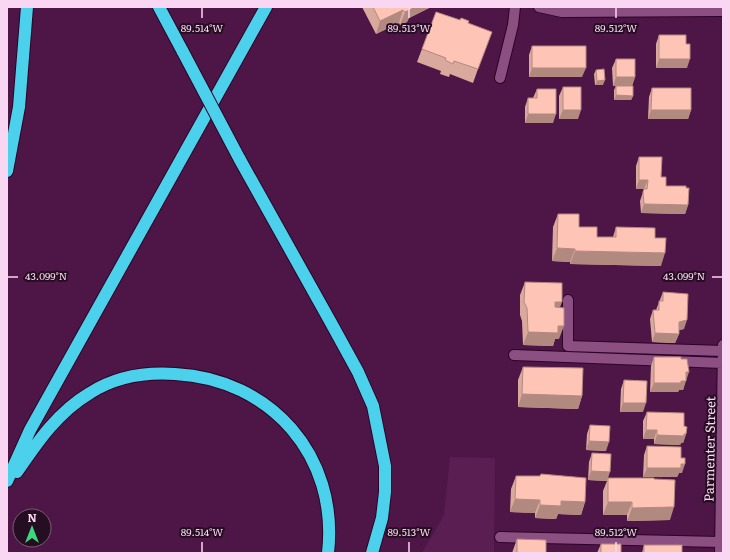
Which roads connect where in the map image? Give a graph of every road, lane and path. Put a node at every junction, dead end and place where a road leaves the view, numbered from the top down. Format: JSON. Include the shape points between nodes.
{"nodes":[{"id":1,"x":27,"y":7,"type":"edge"},
{"id":2,"x":159,"y":7,"type":"edge"},
{"id":3,"x":266,"y":7,"type":"edge"},
{"id":4,"x":515,"y":7,"type":"edge"},
{"id":5,"x":539,"y":7,"type":"edge"},
{"id":6,"x":581,"y":9,"type":"edge"},
{"id":7,"x":723,"y":11,"type":"edge"},
{"id":8,"x":500,"y":78,"type":"dead end"},
{"id":9,"x":7,"y":171,"type":"edge"},
{"id":10,"x":568,"y":300,"type":"dead end"},
{"id":11,"x":723,"y":345,"type":"edge"},
{"id":12,"x":723,"y":351,"type":"edge"},
{"id":13,"x":514,"y":355,"type":"dead end"},
{"id":14,"x":723,"y":363,"type":"edge"},
{"id":15,"x":723,"y":390,"type":"edge"},
{"id":16,"x":7,"y":481,"type":"edge"},
{"id":17,"x":7,"y":488,"type":"edge"},
{"id":18,"x":722,"y":508,"type":"edge"},
{"id":19,"x":500,"y":537,"type":"dead end"},
{"id":20,"x":720,"y":542,"type":"junction"},
{"id":21,"x":328,"y":553,"type":"edge"},
{"id":22,"x":372,"y":553,"type":"edge"},
{"id":23,"x":720,"y":553,"type":"edge"}],
"edges":[{"from":1,"to":9,"type":"highway","via":[[19,107]]},
{"from":2,"to":22,"type":"highway","bridge":true,"via":[[344,347],[373,406],[384,466],[385,492],[382,518]]},
{"from":3,"to":16,"type":"highway","via":[[30,430]]},
{"from":4,"to":8,"type":"street"},
{"from":5,"to":6,"type":"street","via":[[562,12]]},
{"from":6,"to":7,"type":"street"},
{"from":10,"to":12,"type":"street","via":[[568,346]]},
{"from":11,"to":12,"type":"street","name":"Parmenter Street"},
{"from":12,"to":14,"type":"street","name":"Parmenter Street"},
{"from":13,"to":14,"type":"street"},
{"from":14,"to":15,"type":"street","name":"Parmenter Street"},
{"from":15,"to":18,"type":"street","name":"Parmenter Street"},
{"from":17,"to":21,"type":"highway","via":[[40,438],[63,412],[91,392],[124,378],[147,374],[191,375],[216,380],[242,389],[282,418],[296,434],[319,474],[329,528]]},
{"from":18,"to":20,"type":"street","name":"Parmenter Street"},
{"from":19,"to":20,"type":"street"},
{"from":20,"to":23,"type":"street","name":"Parmenter Street"}]}
